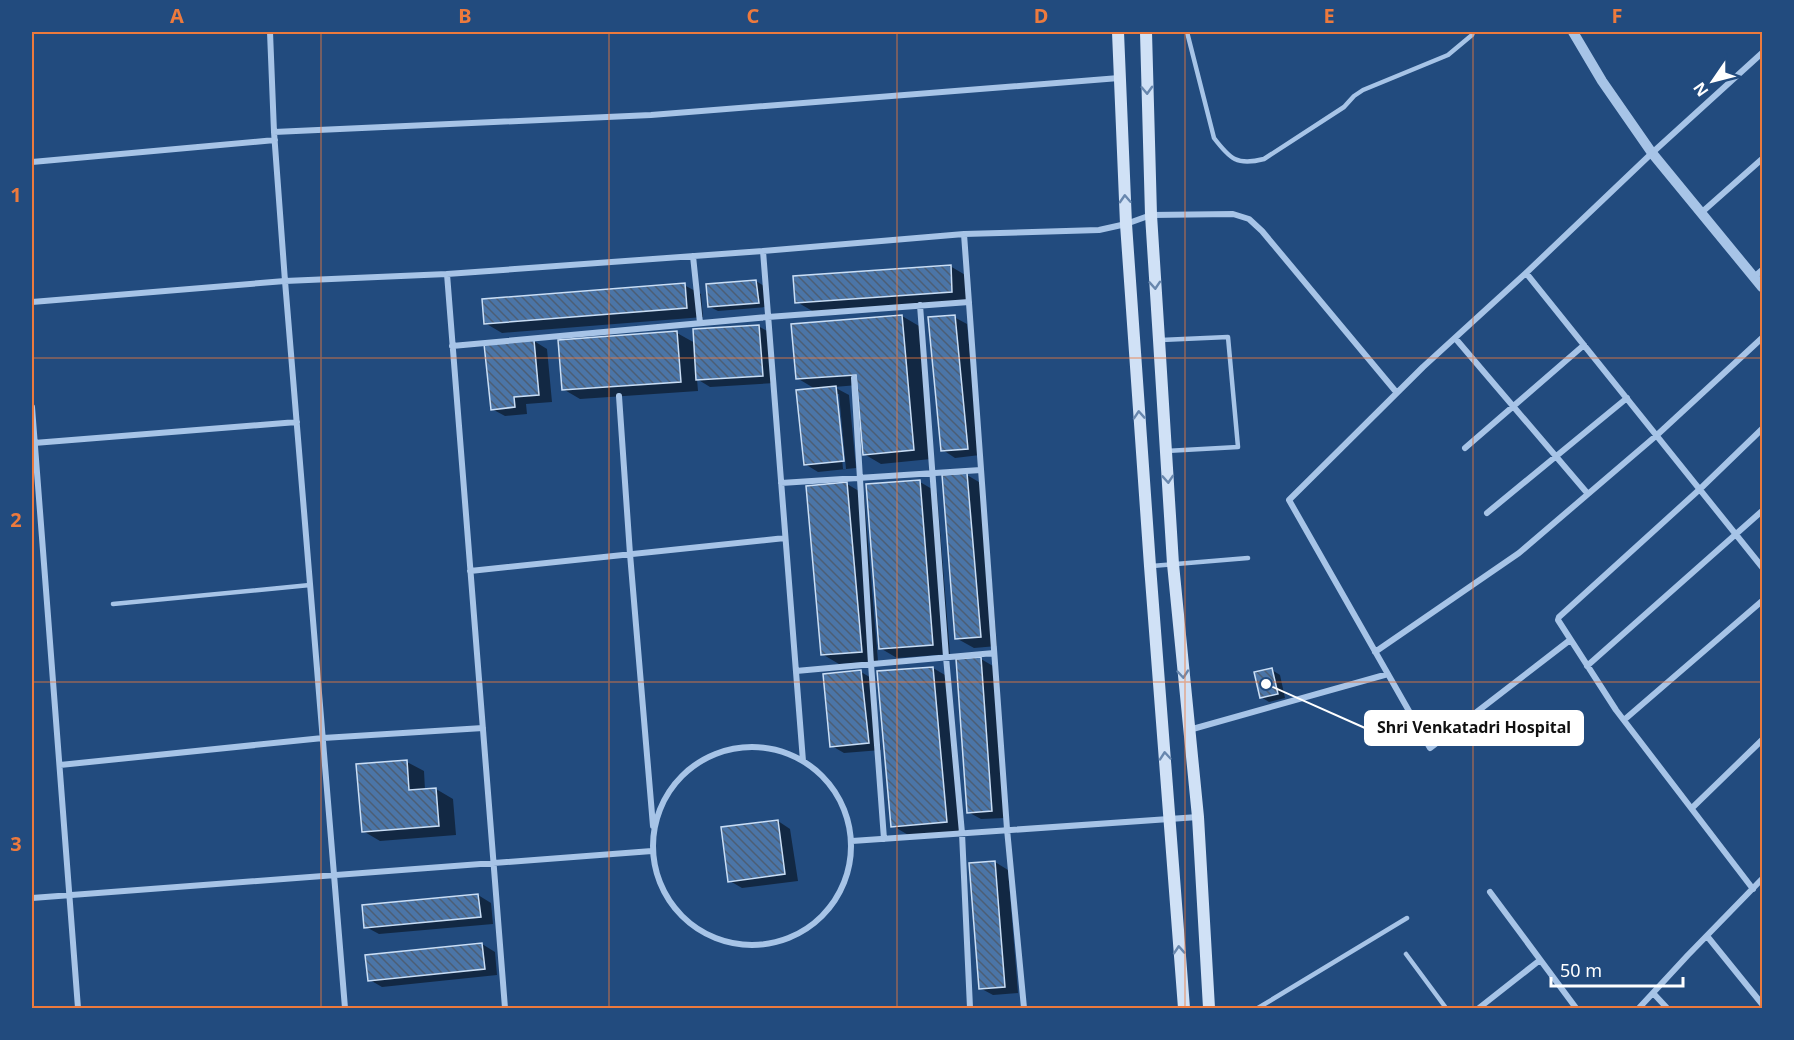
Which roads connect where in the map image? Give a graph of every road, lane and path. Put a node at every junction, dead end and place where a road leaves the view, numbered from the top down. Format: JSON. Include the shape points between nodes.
{"nodes":[{"id":1,"x":270,"y":32,"type":"edge"},
{"id":2,"x":1118,"y":32,"type":"edge"},
{"id":3,"x":1146,"y":32,"type":"edge"},
{"id":4,"x":1187,"y":32,"type":"edge"},
{"id":5,"x":1473,"y":32,"type":"edge"},
{"id":6,"x":1573,"y":32,"type":"edge"},
{"id":7,"x":1762,"y":53,"type":"edge"},
{"id":8,"x":1119,"y":78,"type":"junction"},
{"id":9,"x":274,"y":132,"type":"junction"},
{"id":10,"x":275,"y":140,"type":"junction"},
{"id":11,"x":1652,"y":153,"type":"junction"},
{"id":12,"x":1762,"y":159,"type":"edge"},
{"id":13,"x":32,"y":162,"type":"edge"},
{"id":14,"x":1701,"y":213,"type":"junction"},
{"id":15,"x":1151,"y":215,"type":"junction"},
{"id":16,"x":1126,"y":224,"type":"junction"},
{"id":17,"x":964,"y":234,"type":"junction"},
{"id":18,"x":763,"y":251,"type":"junction"},
{"id":19,"x":693,"y":256,"type":"junction"},
{"id":20,"x":1526,"y":273,"type":"junction"},
{"id":21,"x":447,"y":274,"type":"junction"},
{"id":22,"x":1758,"y":274,"type":"edge"},
{"id":23,"x":285,"y":281,"type":"junction"},
{"id":24,"x":1762,"y":287,"type":"edge"},
{"id":25,"x":32,"y":302,"type":"edge"},
{"id":26,"x":969,"y":302,"type":"junction"},
{"id":27,"x":920,"y":306,"type":"junction"},
{"id":28,"x":768,"y":317,"type":"junction"},
{"id":29,"x":700,"y":323,"type":"junction"},
{"id":30,"x":1455,"y":338,"type":"junction"},
{"id":31,"x":1762,"y":338,"type":"edge"},
{"id":32,"x":1159,"y":340,"type":"junction"},
{"id":33,"x":1584,"y":345,"type":"junction"},
{"id":34,"x":452,"y":346,"type":"junction"},
{"id":35,"x":854,"y":378,"type":"dead end"},
{"id":36,"x":1397,"y":393,"type":"junction"},
{"id":37,"x":619,"y":396,"type":"dead end"},
{"id":38,"x":1627,"y":398,"type":"junction"},
{"id":39,"x":32,"y":407,"type":"edge"},
{"id":40,"x":1513,"y":407,"type":"junction"},
{"id":41,"x":297,"y":422,"type":"junction"},
{"id":42,"x":1762,"y":429,"type":"edge"},
{"id":43,"x":1657,"y":435,"type":"junction"},
{"id":44,"x":34,"y":443,"type":"junction"},
{"id":45,"x":1465,"y":448,"type":"dead end"},
{"id":46,"x":1166,"y":451,"type":"junction"},
{"id":47,"x":1557,"y":456,"type":"junction"},
{"id":48,"x":981,"y":471,"type":"junction"},
{"id":49,"x":933,"y":474,"type":"junction"},
{"id":50,"x":858,"y":478,"type":"junction"},
{"id":51,"x":781,"y":483,"type":"junction"},
{"id":52,"x":1700,"y":489,"type":"junction"},
{"id":53,"x":1588,"y":494,"type":"junction"},
{"id":54,"x":1762,"y":511,"type":"edge"},
{"id":55,"x":1487,"y":513,"type":"dead end"},
{"id":56,"x":1737,"y":535,"type":"junction"},
{"id":57,"x":785,"y":538,"type":"junction"},
{"id":58,"x":630,"y":554,"type":"junction"},
{"id":59,"x":1248,"y":558,"type":"dead end"},
{"id":60,"x":1173,"y":564,"type":"junction"},
{"id":61,"x":1150,"y":566,"type":"junction"},
{"id":62,"x":1762,"y":567,"type":"edge"},
{"id":63,"x":470,"y":571,"type":"junction"},
{"id":64,"x":310,"y":585,"type":"junction"},
{"id":65,"x":1762,"y":601,"type":"edge"},
{"id":66,"x":113,"y":604,"type":"dead end"},
{"id":67,"x":1570,"y":640,"type":"junction"},
{"id":68,"x":1375,"y":652,"type":"junction"},
{"id":69,"x":994,"y":653,"type":"junction"},
{"id":70,"x":946,"y":657,"type":"junction"},
{"id":71,"x":871,"y":664,"type":"junction"},
{"id":72,"x":1587,"y":666,"type":"junction"},
{"id":73,"x":796,"y":671,"type":"junction"},
{"id":74,"x":1388,"y":674,"type":"junction"},
{"id":75,"x":1624,"y":720,"type":"junction"},
{"id":76,"x":483,"y":728,"type":"junction"},
{"id":77,"x":1189,"y":731,"type":"junction"},
{"id":78,"x":323,"y":738,"type":"junction"},
{"id":79,"x":1762,"y":740,"type":"edge"},
{"id":80,"x":803,"y":761,"type":"junction"},
{"id":81,"x":60,"y":765,"type":"junction"},
{"id":82,"x":1692,"y":808,"type":"junction"},
{"id":83,"x":1198,"y":817,"type":"junction"},
{"id":84,"x":1170,"y":819,"type":"junction"},
{"id":85,"x":654,"y":828,"type":"junction"},
{"id":86,"x":1007,"y":829,"type":"junction"},
{"id":87,"x":962,"y":833,"type":"junction"},
{"id":88,"x":884,"y":839,"type":"junction"},
{"id":89,"x":852,"y":841,"type":"junction"},
{"id":90,"x":652,"y":850,"type":"junction"},
{"id":91,"x":493,"y":864,"type":"junction"},
{"id":92,"x":335,"y":875,"type":"junction"},
{"id":93,"x":1762,"y":879,"type":"edge"},
{"id":94,"x":1753,"y":889,"type":"junction"},
{"id":95,"x":1490,"y":892,"type":"dead end"},
{"id":96,"x":70,"y":895,"type":"junction"},
{"id":97,"x":32,"y":898,"type":"edge"},
{"id":98,"x":1407,"y":918,"type":"dead end"},
{"id":99,"x":1707,"y":936,"type":"junction"},
{"id":100,"x":1406,"y":954,"type":"dead end"},
{"id":101,"x":1540,"y":960,"type":"junction"},
{"id":102,"x":1653,"y":993,"type":"junction"},
{"id":103,"x":1762,"y":1004,"type":"edge"},
{"id":104,"x":78,"y":1008,"type":"edge"},
{"id":105,"x":345,"y":1008,"type":"edge"},
{"id":106,"x":505,"y":1008,"type":"edge"},
{"id":107,"x":970,"y":1008,"type":"edge"},
{"id":108,"x":1024,"y":1008,"type":"edge"},
{"id":109,"x":1184,"y":1008,"type":"edge"},
{"id":110,"x":1209,"y":1008,"type":"edge"},
{"id":111,"x":1258,"y":1008,"type":"edge"},
{"id":112,"x":1446,"y":1008,"type":"edge"},
{"id":113,"x":1479,"y":1008,"type":"edge"},
{"id":114,"x":1576,"y":1008,"type":"edge"},
{"id":115,"x":1639,"y":1008,"type":"edge"},
{"id":116,"x":1667,"y":1008,"type":"edge"}],
"edges":[{"from":1,"to":9,"type":"street"},
{"from":2,"to":8,"type":"main road"},
{"from":3,"to":15,"type":"main road","one_way":true},
{"from":4,"to":5,"type":"lane","via":[[1214,138],[1235,161],[1250,163],[1264,159],[1344,107],[1363,90],[1448,55]]},
{"from":6,"to":11,"type":"street"},
{"from":7,"to":11,"type":"street"},
{"from":8,"to":9,"type":"street","via":[[651,115]]},
{"from":16,"to":8,"type":"main road","one_way":true},
{"from":9,"to":10,"type":"street"},
{"from":10,"to":13,"type":"street"},
{"from":10,"to":23,"type":"street"},
{"from":11,"to":14,"type":"street"},
{"from":11,"to":20,"type":"street"},
{"from":12,"to":14,"type":"street"},
{"from":14,"to":22,"type":"street"},
{"from":15,"to":16,"type":"street"},
{"from":15,"to":32,"type":"main road","one_way":true},
{"from":15,"to":36,"type":"street","via":[[1233,213],[1249,219]]},
{"from":16,"to":17,"type":"street","via":[[1099,230]]},
{"from":61,"to":16,"type":"main road","one_way":true},
{"from":17,"to":18,"type":"street"},
{"from":17,"to":26,"type":"street"},
{"from":18,"to":19,"type":"street"},
{"from":18,"to":28,"type":"street"},
{"from":19,"to":21,"type":"street"},
{"from":19,"to":29,"type":"street"},
{"from":20,"to":30,"type":"street"},
{"from":20,"to":33,"type":"street"},
{"from":21,"to":23,"type":"street"},
{"from":21,"to":34,"type":"street"},
{"from":22,"to":24,"type":"street"},
{"from":23,"to":25,"type":"street"},
{"from":23,"to":41,"type":"street"},
{"from":26,"to":27,"type":"street"},
{"from":26,"to":48,"type":"street"},
{"from":27,"to":28,"type":"street"},
{"from":27,"to":49,"type":"street"},
{"from":28,"to":29,"type":"street"},
{"from":28,"to":51,"type":"street"},
{"from":29,"to":34,"type":"street"},
{"from":30,"to":36,"type":"street"},
{"from":30,"to":40,"type":"street"},
{"from":31,"to":43,"type":"street"},
{"from":32,"to":46,"type":"main road"},
{"from":32,"to":46,"type":"lane","via":[[1228,337],[1238,447]]},
{"from":33,"to":38,"type":"street"},
{"from":33,"to":40,"type":"street"},
{"from":34,"to":63,"type":"street"},
{"from":35,"to":50,"type":"street"},
{"from":36,"to":68,"type":"street","via":[[1289,500]]},
{"from":37,"to":58,"type":"street"},
{"from":38,"to":43,"type":"street"},
{"from":38,"to":47,"type":"street"},
{"from":39,"to":44,"type":"street"},
{"from":40,"to":45,"type":"street"},
{"from":40,"to":47,"type":"street"},
{"from":41,"to":44,"type":"street"},
{"from":41,"to":64,"type":"street"},
{"from":42,"to":52,"type":"street"},
{"from":43,"to":52,"type":"street"},
{"from":43,"to":53,"type":"street"},
{"from":44,"to":81,"type":"street"},
{"from":46,"to":60,"type":"main road","one_way":true},
{"from":47,"to":53,"type":"street"},
{"from":47,"to":55,"type":"street"},
{"from":48,"to":49,"type":"street"},
{"from":48,"to":69,"type":"street"},
{"from":49,"to":50,"type":"street"},
{"from":49,"to":70,"type":"street"},
{"from":50,"to":51,"type":"street"},
{"from":50,"to":71,"type":"street"},
{"from":51,"to":57,"type":"street"},
{"from":52,"to":56,"type":"street"},
{"from":52,"to":67,"type":"street","via":[[1559,617]]},
{"from":53,"to":68,"type":"street","via":[[1519,553]]},
{"from":54,"to":56,"type":"street"},
{"from":56,"to":62,"type":"street"},
{"from":56,"to":72,"type":"street"},
{"from":57,"to":58,"type":"street"},
{"from":57,"to":73,"type":"street"},
{"from":58,"to":63,"type":"street"},
{"from":58,"to":85,"type":"street"},
{"from":59,"to":60,"type":"lane"},
{"from":60,"to":61,"type":"lane"},
{"from":60,"to":77,"type":"main road","one_way":true},
{"from":84,"to":61,"type":"main road","one_way":true},
{"from":63,"to":76,"type":"street"},
{"from":64,"to":66,"type":"lane"},
{"from":64,"to":78,"type":"street"},
{"from":65,"to":75,"type":"street"},
{"from":67,"to":72,"type":"street"},
{"from":67,"to":74,"type":"street","via":[[1430,748]]},
{"from":68,"to":74,"type":"street"},
{"from":69,"to":70,"type":"street"},
{"from":69,"to":86,"type":"street"},
{"from":70,"to":71,"type":"street"},
{"from":70,"to":87,"type":"street"},
{"from":71,"to":73,"type":"street"},
{"from":71,"to":88,"type":"street"},
{"from":72,"to":75,"type":"street"},
{"from":73,"to":80,"type":"street"},
{"from":74,"to":77,"type":"street"},
{"from":75,"to":82,"type":"street"},
{"from":76,"to":78,"type":"street"},
{"from":76,"to":91,"type":"street"},
{"from":77,"to":83,"type":"main road"},
{"from":78,"to":81,"type":"street"},
{"from":78,"to":92,"type":"street"},
{"from":79,"to":82,"type":"street"},
{"from":80,"to":85,"type":"street","via":[[770,748],[730,748],[703,759],[683,773],[667,793]]},
{"from":80,"to":89,"type":"street","via":[[826,779],[842,802]]},
{"from":81,"to":96,"type":"street"},
{"from":82,"to":94,"type":"street"},
{"from":83,"to":84,"type":"street"},
{"from":83,"to":110,"type":"main road"},
{"from":84,"to":86,"type":"street"},
{"from":109,"to":84,"type":"main road","one_way":true},
{"from":85,"to":90,"type":"street"},
{"from":86,"to":87,"type":"street"},
{"from":86,"to":108,"type":"street"},
{"from":87,"to":88,"type":"street"},
{"from":87,"to":107,"type":"street"},
{"from":88,"to":89,"type":"street"},
{"from":89,"to":90,"type":"street","via":[[850,867],[837,899],[819,921],[798,935],[771,944],[742,945],[698,930],[674,908],[659,883]]},
{"from":90,"to":91,"type":"street"},
{"from":91,"to":92,"type":"street"},
{"from":91,"to":106,"type":"street"},
{"from":92,"to":96,"type":"street"},
{"from":92,"to":105,"type":"street"},
{"from":93,"to":94,"type":"street"},
{"from":94,"to":99,"type":"street"},
{"from":95,"to":101,"type":"street"},
{"from":96,"to":97,"type":"street"},
{"from":96,"to":104,"type":"street"},
{"from":98,"to":111,"type":"lane"},
{"from":99,"to":102,"type":"street"},
{"from":99,"to":103,"type":"street"},
{"from":100,"to":112,"type":"lane"},
{"from":101,"to":113,"type":"street"},
{"from":101,"to":114,"type":"street"},
{"from":102,"to":115,"type":"street"},
{"from":102,"to":116,"type":"street"}]}
